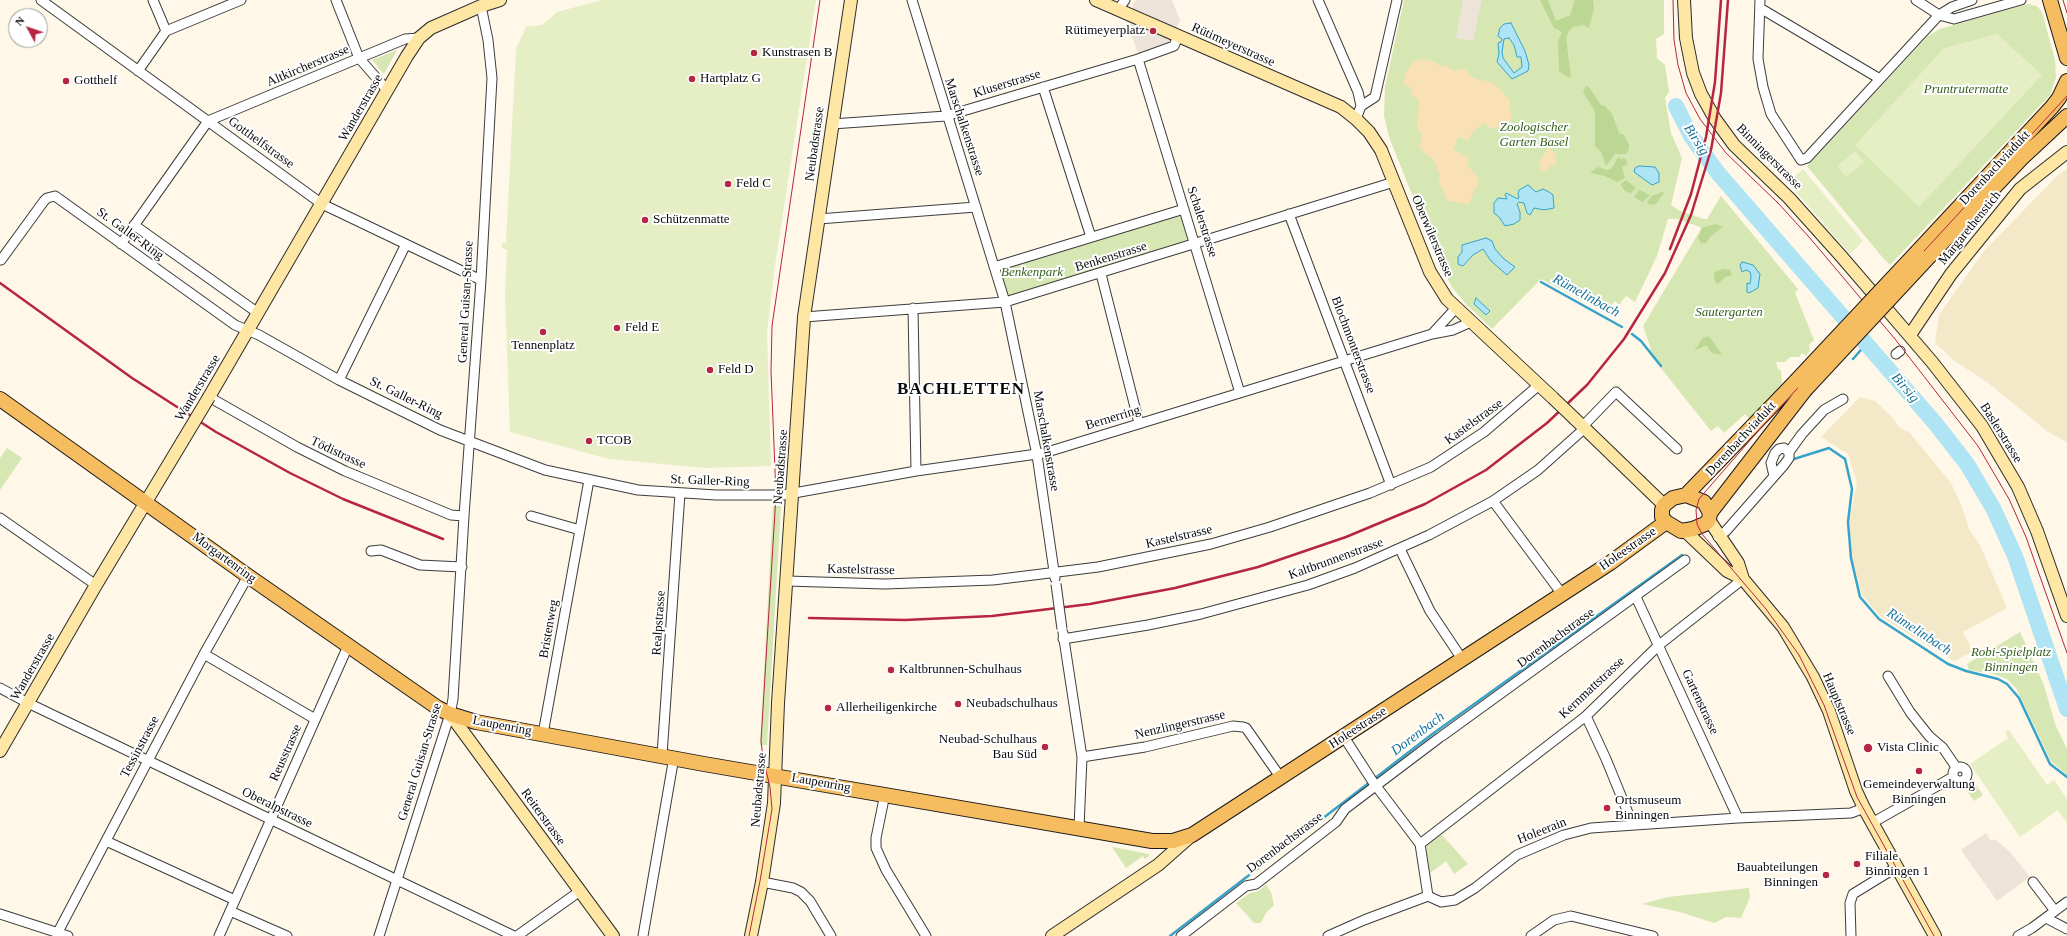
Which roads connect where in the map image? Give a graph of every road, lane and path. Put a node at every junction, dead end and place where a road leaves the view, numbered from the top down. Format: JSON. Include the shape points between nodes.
{"nodes":[{"id":1,"x":41,"y":0,"type":"edge"},
{"id":2,"x":153,"y":0,"type":"edge"},
{"id":3,"x":241,"y":0,"type":"edge"},
{"id":4,"x":336,"y":0,"type":"edge"},
{"id":5,"x":500,"y":0,"type":"edge"},
{"id":6,"x":851,"y":0,"type":"edge"},
{"id":7,"x":912,"y":0,"type":"edge"},
{"id":8,"x":1096,"y":0,"type":"edge"},
{"id":9,"x":1318,"y":0,"type":"edge"},
{"id":10,"x":1397,"y":0,"type":"edge"},
{"id":11,"x":1684,"y":0,"type":"edge"},
{"id":12,"x":1916,"y":0,"type":"edge"},
{"id":13,"x":2021,"y":0,"type":"edge"},
{"id":14,"x":1966,"y":1,"type":"edge"},
{"id":15,"x":2048,"y":1,"type":"edge"},
{"id":16,"x":481,"y":3,"type":"edge"},
{"id":17,"x":1760,"y":4,"type":"edge"},
{"id":18,"x":1122,"y":5,"type":"edge"},
{"id":19,"x":1940,"y":15,"type":"junction"},
{"id":20,"x":1967,"y":15,"type":"junction"},
{"id":21,"x":166,"y":31,"type":"junction"},
{"id":22,"x":1178,"y":36,"type":"junction"},
{"id":23,"x":420,"y":38,"type":"junction"},
{"id":24,"x":359,"y":58,"type":"junction"},
{"id":25,"x":2067,"y":58,"type":"edge"},
{"id":26,"x":1138,"y":59,"type":"junction"},
{"id":27,"x":138,"y":71,"type":"junction"},
{"id":28,"x":1880,"y":79,"type":"junction"},
{"id":29,"x":2067,"y":81,"type":"edge"},
{"id":30,"x":1044,"y":87,"type":"junction"},
{"id":31,"x":387,"y":90,"type":"junction"},
{"id":32,"x":1361,"y":106,"type":"junction"},
{"id":33,"x":946,"y":116,"type":"junction"},
{"id":34,"x":2067,"y":116,"type":"edge"},
{"id":35,"x":1356,"y":119,"type":"junction"},
{"id":36,"x":208,"y":121,"type":"junction"},
{"id":37,"x":832,"y":124,"type":"junction"},
{"id":38,"x":2067,"y":152,"type":"edge"},
{"id":39,"x":1394,"y":182,"type":"junction"},
{"id":40,"x":322,"y":204,"type":"junction"},
{"id":41,"x":976,"y":207,"type":"junction"},
{"id":42,"x":1184,"y":209,"type":"junction"},
{"id":43,"x":1289,"y":214,"type":"junction"},
{"id":44,"x":818,"y":220,"type":"junction"},
{"id":45,"x":134,"y":224,"type":"junction"},
{"id":46,"x":1091,"y":237,"type":"junction"},
{"id":47,"x":121,"y":244,"type":"junction"},
{"id":48,"x":406,"y":244,"type":"junction"},
{"id":49,"x":1196,"y":244,"type":"junction"},
{"id":50,"x":1922,"y":256,"type":"junction"},
{"id":51,"x":1,"y":260,"type":"edge"},
{"id":52,"x":994,"y":267,"type":"junction"},
{"id":53,"x":1101,"y":274,"type":"junction"},
{"id":54,"x":481,"y":280,"type":"junction"},
{"id":55,"x":1871,"y":290,"type":"joint"},
{"id":56,"x":1005,"y":302,"type":"junction"},
{"id":57,"x":913,"y":308,"type":"junction"},
{"id":58,"x":1456,"y":308,"type":"junction"},
{"id":59,"x":258,"y":313,"type":"junction"},
{"id":60,"x":804,"y":317,"type":"junction"},
{"id":61,"x":1471,"y":322,"type":"junction"},
{"id":62,"x":247,"y":331,"type":"junction"},
{"id":63,"x":1432,"y":334,"type":"junction"},
{"id":64,"x":1910,"y":336,"type":"junction"},
{"id":65,"x":1345,"y":361,"type":"junction"},
{"id":66,"x":339,"y":380,"type":"junction"},
{"id":67,"x":1539,"y":385,"type":"junction"},
{"id":68,"x":1800,"y":385,"type":"junction"},
{"id":69,"x":1240,"y":393,"type":"junction"},
{"id":70,"x":209,"y":397,"type":"junction"},
{"id":71,"x":0,"y":399,"type":"edge"},
{"id":72,"x":1843,"y":399,"type":"dead end"},
{"id":73,"x":1139,"y":423,"type":"junction"},
{"id":74,"x":1581,"y":424,"type":"junction"},
{"id":75,"x":469,"y":442,"type":"junction"},
{"id":76,"x":1677,"y":449,"type":"dead end"},
{"id":77,"x":1789,"y":452,"type":"junction"},
{"id":78,"x":1037,"y":455,"type":"junction"},
{"id":79,"x":916,"y":472,"type":"junction"},
{"id":80,"x":1774,"y":476,"type":"junction"},
{"id":81,"x":589,"y":480,"type":"junction"},
{"id":82,"x":1391,"y":485,"type":"junction"},
{"id":83,"x":680,"y":493,"type":"junction"},
{"id":84,"x":793,"y":493,"type":"junction"},
{"id":85,"x":1686,"y":495,"type":"junction"},
{"id":86,"x":146,"y":502,"type":"junction"},
{"id":87,"x":1493,"y":502,"type":"junction"},
{"id":88,"x":1664,"y":505,"type":"junction"},
{"id":89,"x":464,"y":516,"type":"junction"},
{"id":90,"x":531,"y":516,"type":"dead end"},
{"id":91,"x":1709,"y":516,"type":"junction"},
{"id":92,"x":0,"y":518,"type":"edge"},
{"id":93,"x":1666,"y":522,"type":"junction"},
{"id":94,"x":580,"y":530,"type":"junction"},
{"id":95,"x":1685,"y":531,"type":"junction"},
{"id":96,"x":1718,"y":537,"type":"junction"},
{"id":97,"x":1400,"y":549,"type":"junction"},
{"id":98,"x":371,"y":551,"type":"dead end"},
{"id":99,"x":1685,"y":560,"type":"dead end"},
{"id":100,"x":462,"y":566,"type":"junction"},
{"id":101,"x":1054,"y":573,"type":"junction"},
{"id":102,"x":248,"y":576,"type":"junction"},
{"id":103,"x":1743,"y":579,"type":"junction"},
{"id":104,"x":787,"y":581,"type":"junction"},
{"id":105,"x":96,"y":585,"type":"junction"},
{"id":106,"x":1562,"y":594,"type":"junction"},
{"id":107,"x":1636,"y":597,"type":"junction"},
{"id":108,"x":2067,"y":616,"type":"edge"},
{"id":109,"x":1063,"y":639,"type":"junction"},
{"id":110,"x":1659,"y":645,"type":"junction"},
{"id":111,"x":348,"y":646,"type":"junction"},
{"id":112,"x":204,"y":654,"type":"junction"},
{"id":113,"x":1462,"y":659,"type":"junction"},
{"id":114,"x":1888,"y":676,"type":"dead end"},
{"id":115,"x":0,"y":688,"type":"edge"},
{"id":116,"x":28,"y":704,"type":"junction"},
{"id":117,"x":450,"y":714,"type":"junction"},
{"id":118,"x":1586,"y":716,"type":"junction"},
{"id":119,"x":315,"y":719,"type":"junction"},
{"id":120,"x":543,"y":734,"type":"junction"},
{"id":121,"x":1344,"y":737,"type":"junction"},
{"id":122,"x":0,"y":751,"type":"edge"},
{"id":123,"x":668,"y":756,"type":"junction"},
{"id":124,"x":1082,"y":757,"type":"junction"},
{"id":125,"x":148,"y":760,"type":"junction"},
{"id":126,"x":1956,"y":767,"type":"junction"},
{"id":127,"x":776,"y":776,"type":"junction"},
{"id":128,"x":1953,"y":777,"type":"junction"},
{"id":129,"x":1281,"y":778,"type":"junction"},
{"id":130,"x":1373,"y":782,"type":"junction"},
{"id":131,"x":885,"y":794,"type":"junction"},
{"id":132,"x":1864,"y":808,"type":"junction"},
{"id":133,"x":1738,"y":818,"type":"junction"},
{"id":134,"x":270,"y":820,"type":"junction"},
{"id":135,"x":1872,"y":823,"type":"junction"},
{"id":136,"x":1633,"y":825,"type":"junction"},
{"id":137,"x":1079,"y":828,"type":"junction"},
{"id":138,"x":1192,"y":835,"type":"junction"},
{"id":139,"x":106,"y":841,"type":"junction"},
{"id":140,"x":1420,"y":844,"type":"junction"},
{"id":141,"x":1897,"y":867,"type":"junction"},
{"id":142,"x":398,"y":880,"type":"junction"},
{"id":143,"x":762,"y":882,"type":"junction"},
{"id":144,"x":2033,"y":882,"type":"dead end"},
{"id":145,"x":580,"y":890,"type":"junction"},
{"id":146,"x":1428,"y":896,"type":"junction"},
{"id":147,"x":235,"y":900,"type":"junction"},
{"id":148,"x":2067,"y":902,"type":"edge"},
{"id":149,"x":230,"y":911,"type":"junction"},
{"id":150,"x":2055,"y":912,"type":"junction"},
{"id":151,"x":0,"y":914,"type":"edge"},
{"id":152,"x":2046,"y":918,"type":"junction"},
{"id":153,"x":2067,"y":928,"type":"edge"},
{"id":154,"x":58,"y":932,"type":"junction"},
{"id":155,"x":2022,"y":935,"type":"edge"},
{"id":156,"x":68,"y":936,"type":"edge"},
{"id":157,"x":219,"y":936,"type":"edge"},
{"id":158,"x":287,"y":936,"type":"edge"},
{"id":159,"x":379,"y":936,"type":"edge"},
{"id":160,"x":516,"y":936,"type":"edge"},
{"id":161,"x":613,"y":936,"type":"edge"},
{"id":162,"x":643,"y":936,"type":"edge"},
{"id":163,"x":751,"y":936,"type":"edge"},
{"id":164,"x":831,"y":936,"type":"edge"},
{"id":165,"x":926,"y":936,"type":"edge"},
{"id":166,"x":1052,"y":936,"type":"edge"},
{"id":167,"x":1181,"y":936,"type":"edge"},
{"id":168,"x":1328,"y":936,"type":"edge"},
{"id":169,"x":1531,"y":936,"type":"edge"},
{"id":170,"x":1653,"y":936,"type":"edge"},
{"id":171,"x":1851,"y":936,"type":"edge"},
{"id":172,"x":1936,"y":936,"type":"edge"}],
"edges":[{"from":1,"to":27,"type":"street","name":"Gotthelfstrasse"},
{"from":2,"to":21,"type":"street"},
{"from":3,"to":21,"type":"street"},
{"from":4,"to":24,"type":"street"},
{"from":5,"to":16,"type":"main road"},
{"from":6,"to":37,"type":"main road","name":"Neubadstrasse"},
{"from":7,"to":33,"type":"street","name":"Marschalkenstrasse"},
{"from":8,"to":18,"type":"main road","name":"Rütimeyerstrasse"},
{"from":9,"to":32,"type":"street","via":[[1358,92]]},
{"from":10,"to":32,"type":"street","via":[[1375,97]]},
{"from":11,"to":55,"type":"main road","name":"Binningerstrasse","via":[[1686,38],[1693,73],[1715,119],[1734,145],[1800,208]]},
{"from":12,"to":19,"type":"street"},
{"from":13,"to":20,"type":"street"},
{"from":14,"to":19,"type":"street"},
{"from":14,"to":20,"type":"street"},
{"from":15,"to":25,"type":"main road"},
{"from":16,"to":23,"type":"main road","via":[[431,28]]},
{"from":16,"to":54,"type":"street","name":"General Guisan-Strasse","via":[[492,78]]},
{"from":17,"to":28,"type":"street"},
{"from":17,"to":28,"type":"street","via":[[1758,59],[1763,87],[1771,114],[1801,160],[1807,158]]},
{"from":18,"to":22,"type":"main road","name":"Rütimeyerstrasse"},
{"from":19,"to":20,"type":"street","via":[[1954,19]]},
{"from":19,"to":28,"type":"street"},
{"from":21,"to":27,"type":"street"},
{"from":22,"to":26,"type":"street","name":"Kluserstrasse","via":[[1174,46]]},
{"from":22,"to":35,"type":"main road","name":"Rütimeyerstrasse","via":[[1341,107]]},
{"from":23,"to":24,"type":"street","name":"Altkircherstrasse","via":[[405,39]]},
{"from":23,"to":31,"type":"main road","name":"Wanderstrasse"},
{"from":24,"to":31,"type":"street"},
{"from":24,"to":36,"type":"street","name":"Altkircherstrasse"},
{"from":26,"to":30,"type":"street","name":"Kluserstrasse"},
{"from":26,"to":42,"type":"street","name":"Schalerstrasse"},
{"from":27,"to":36,"type":"street","name":"Gotthelfstrasse"},
{"from":29,"to":50,"type":"main road","name":"Dorenbachviadukt","via":[[2052,107]]},
{"from":30,"to":33,"type":"street","name":"Kluserstrasse"},
{"from":30,"to":46,"type":"street"},
{"from":31,"to":40,"type":"main road","name":"Wanderstrasse"},
{"from":32,"to":35,"type":"street"},
{"from":33,"to":37,"type":"street","name":"Kluserstrasse"},
{"from":33,"to":41,"type":"street","name":"Marschalkenstrasse"},
{"from":34,"to":50,"type":"main road","name":"Dorenbachviadukt"},
{"from":35,"to":39,"type":"main road","name":"Oberwilerstrasse","via":[[1376,141]]},
{"from":36,"to":40,"type":"street","name":"Gotthelfstrasse"},
{"from":36,"to":45,"type":"street"},
{"from":37,"to":44,"type":"main road","name":"Neubadstrasse"},
{"from":38,"to":64,"type":"main road","name":"Margarethenstich","via":[[2020,189],[1951,274]]},
{"from":39,"to":43,"type":"street","name":"Benkenstrasse"},
{"from":39,"to":58,"type":"main road","name":"Oberwilerstrasse","via":[[1430,272],[1447,299]]},
{"from":40,"to":48,"type":"street","name":"Gotthelfstrasse"},
{"from":40,"to":59,"type":"main road","name":"Wanderstrasse"},
{"from":41,"to":44,"type":"street"},
{"from":41,"to":52,"type":"street","name":"Marschalkenstrasse"},
{"from":42,"to":46,"type":"street","name":"Benkenstrasse"},
{"from":42,"to":49,"type":"street","name":"Schalerstrasse"},
{"from":43,"to":49,"type":"street","name":"Benkenstrasse"},
{"from":43,"to":65,"type":"street","name":"Blochmonterstrasse"},
{"from":44,"to":60,"type":"main road","name":"Neubadstrasse"},
{"from":45,"to":47,"type":"street"},
{"from":45,"to":59,"type":"street","name":"St. Galler-Ring"},
{"from":46,"to":52,"type":"street","name":"Benkenstrasse"},
{"from":47,"to":51,"type":"street","name":"St. Galler-Ring","via":[[55,196],[46,198]]},
{"from":47,"to":62,"type":"street","name":"St. Galler-Ring","via":[[234,325]]},
{"from":48,"to":54,"type":"street","name":"Gotthelfstrasse"},
{"from":48,"to":66,"type":"street"},
{"from":49,"to":53,"type":"street","name":"Benkenstrasse"},
{"from":49,"to":69,"type":"street","name":"Schalerstrasse"},
{"from":50,"to":68,"type":"main road","bridge":true},
{"from":52,"to":56,"type":"street","name":"Marschalkenstrasse"},
{"from":53,"to":56,"type":"street","name":"Benkenstrasse"},
{"from":53,"to":73,"type":"street"},
{"from":54,"to":75,"type":"street","name":"General Guisan-Strasse"},
{"from":55,"to":64,"type":"main road","name":"Baslerstrasse"},
{"from":56,"to":57,"type":"street","name":"Benkenstrasse"},
{"from":56,"to":78,"type":"street","name":"Marschalkenstrasse"},
{"from":57,"to":60,"type":"street","name":"Benkenstrasse"},
{"from":57,"to":79,"type":"street"},
{"from":58,"to":61,"type":"main road","name":"Oberwilerstrasse"},
{"from":58,"to":63,"type":"street"},
{"from":59,"to":62,"type":"main road","name":"Wanderstrasse"},
{"from":60,"to":84,"type":"main road","name":"Neubadstrasse"},
{"from":61,"to":63,"type":"street","name":"Bernerring","via":[[1453,330]]},
{"from":61,"to":67,"type":"main road","name":"Oberwilerstrasse"},
{"from":62,"to":66,"type":"street","name":"St. Galler-Ring","via":[[259,335]]},
{"from":62,"to":70,"type":"main road","name":"Wanderstrasse"},
{"from":63,"to":65,"type":"street","name":"Bernerring"},
{"from":64,"to":108,"type":"main road","name":"Baslerstrasse","via":[[1982,426],[2018,487],[2037,531]]},
{"from":65,"to":69,"type":"street","name":"Bernerring"},
{"from":65,"to":82,"type":"street","name":"Blochmonterstrasse"},
{"from":66,"to":75,"type":"street","name":"St. Galler-Ring"},
{"from":67,"to":74,"type":"main road","name":"Oberwilerstrasse","bridge":true},
{"from":67,"to":82,"type":"street","name":"Kastelstrasse","via":[[1498,422],[1465,446],[1431,467]]},
{"from":68,"to":85,"type":"main road","name":"Dorenbachviadukt"},
{"from":68,"to":91,"type":"main road","name":"Dorenbachviadukt"},
{"from":69,"to":73,"type":"street","name":"Bernerring"},
{"from":70,"to":86,"type":"main road","name":"Wanderstrasse","bridge":true},
{"from":70,"to":89,"type":"street","name":"Tödistrasse","via":[[345,471],[451,515]]},
{"from":71,"to":86,"type":"main road","name":"Morgartenring"},
{"from":72,"to":77,"type":"street","via":[[1824,410]]},
{"from":73,"to":78,"type":"street","name":"Bernerring"},
{"from":74,"to":76,"type":"street","name":"Kaltbrunnenstrasse","via":[[1616,392]]},
{"from":74,"to":87,"type":"street","name":"Kaltbrunnenstrasse","via":[[1538,470]]},
{"from":74,"to":88,"type":"main road","name":"Oberwilerstrasse"},
{"from":75,"to":81,"type":"street","name":"St. Galler-Ring","via":[[545,470]]},
{"from":75,"to":89,"type":"street","name":"General Guisan-Strasse"},
{"from":77,"to":80,"type":"street","via":[[1789,458]]},
{"from":77,"to":80,"type":"street","via":[[1784,448],[1775,453],[1771,463]]},
{"from":78,"to":79,"type":"street","name":"Bernerring"},
{"from":78,"to":101,"type":"street","name":"Marschalkenstrasse"},
{"from":79,"to":84,"type":"street","name":"Bernerring"},
{"from":80,"to":96,"type":"street"},
{"from":81,"to":83,"type":"street","name":"St. Galler-Ring","via":[[638,490]]},
{"from":81,"to":94,"type":"street","name":"Bristenweg"},
{"from":82,"to":101,"type":"street","name":"Kastelstrasse","via":[[1211,544]]},
{"from":83,"to":84,"type":"street","name":"St. Galler-Ring"},
{"from":83,"to":123,"type":"street","name":"Realpstrasse"},
{"from":84,"to":104,"type":"main road","name":"Neubadstrasse"},
{"from":85,"to":88,"type":"main road","via":[[1673,498]]},
{"from":85,"to":91,"type":"main road","via":[[1704,502]]},
{"from":86,"to":102,"type":"main road","name":"Morgartenring"},
{"from":86,"to":105,"type":"main road","name":"Wanderstrasse"},
{"from":87,"to":97,"type":"street","name":"Kaltbrunnenstrasse"},
{"from":87,"to":106,"type":"street"},
{"from":88,"to":93,"type":"main road","via":[[1662,517]]},
{"from":89,"to":100,"type":"street","name":"General Guisan-Strasse"},
{"from":90,"to":94,"type":"street"},
{"from":91,"to":95,"type":"main road","via":[[1698,527]]},
{"from":91,"to":96,"type":"main road","name":"Hauptstrasse"},
{"from":92,"to":105,"type":"street"},
{"from":93,"to":95,"type":"main road","via":[[1676,529]]},
{"from":93,"to":106,"type":"main road","name":"Holeestrasse"},
{"from":94,"to":120,"type":"street","name":"Bristenweg"},
{"from":95,"to":103,"type":"main road","name":"Hauptstrasse","via":[[1727,571]]},
{"from":96,"to":103,"type":"main road","name":"Hauptstrasse","via":[[1738,563]]},
{"from":97,"to":109,"type":"street","name":"Kaltbrunnenstrasse","via":[[1308,585],[1247,603],[1148,625]]},
{"from":97,"to":113,"type":"street","via":[[1430,611]]},
{"from":98,"to":100,"type":"street","via":[[381,550],[420,565]]},
{"from":99,"to":107,"type":"street","name":"Dorenbachstrasse"},
{"from":100,"to":117,"type":"street","name":"General Guisan-Strasse","via":[[456,674]]},
{"from":101,"to":104,"type":"street","name":"Kastelstrasse","via":[[924,584]]},
{"from":101,"to":109,"type":"street","name":"Marschalkenstrasse","bridge":true},
{"from":102,"to":111,"type":"main road","name":"Morgartenring"},
{"from":102,"to":112,"type":"street","name":"Tessinstrasse"},
{"from":103,"to":110,"type":"street","name":"Kernmattstrasse"},
{"from":103,"to":132,"type":"main road","name":"Hauptstrasse","via":[[1783,627],[1813,676],[1829,711]]},
{"from":104,"to":127,"type":"main road","name":"Neubadstrasse"},
{"from":105,"to":116,"type":"main road","name":"Wanderstrasse"},
{"from":106,"to":113,"type":"main road","name":"Holeestrasse"},
{"from":107,"to":110,"type":"street","name":"Gartenstrasse"},
{"from":107,"to":130,"type":"street","name":"Dorenbachstrasse"},
{"from":109,"to":124,"type":"street","name":"Marschalkenstrasse"},
{"from":110,"to":118,"type":"street","name":"Kernmattstrasse"},
{"from":110,"to":133,"type":"street","name":"Gartenstrasse"},
{"from":111,"to":117,"type":"main road","name":"Morgartenring"},
{"from":111,"to":119,"type":"street","name":"Reusstrasse"},
{"from":112,"to":119,"type":"street"},
{"from":112,"to":125,"type":"street","name":"Tessinstrasse"},
{"from":113,"to":121,"type":"main road","name":"Holeestrasse"},
{"from":114,"to":126,"type":"street","via":[[1910,712],[1929,736],[1943,748]]},
{"from":115,"to":116,"type":"street","name":"Oberalpstrasse"},
{"from":116,"to":122,"type":"main road","name":"Wanderstrasse"},
{"from":116,"to":125,"type":"street","name":"Oberalpstrasse"},
{"from":117,"to":120,"type":"main road","name":"Laupenring","via":[[476,722]]},
{"from":117,"to":142,"type":"street","name":"General Guisan-Strasse"},
{"from":117,"to":145,"type":"main road","name":"Reiterstrasse"},
{"from":118,"to":136,"type":"street"},
{"from":118,"to":140,"type":"street","name":"Kernmattstrasse"},
{"from":119,"to":134,"type":"street","name":"Reusstrasse"},
{"from":120,"to":123,"type":"main road","name":"Laupenring"},
{"from":121,"to":129,"type":"main road","name":"Holeestrasse"},
{"from":121,"to":130,"type":"street"},
{"from":123,"to":127,"type":"main road","name":"Laupenring"},
{"from":123,"to":162,"type":"street","name":"Realpstrasse"},
{"from":124,"to":129,"type":"street","name":"Nenzlingerstrasse","via":[[1145,747],[1233,726],[1243,727]]},
{"from":124,"to":137,"type":"street","name":"Marschalkenstrasse"},
{"from":125,"to":134,"type":"street","name":"Oberalpstrasse"},
{"from":125,"to":139,"type":"street","name":"Tessinstrasse"},
{"from":126,"to":128,"type":"street"},
{"from":126,"to":128,"type":"street","via":[[1964,768],[1966,777],[1959,781]]},
{"from":127,"to":131,"type":"main road","name":"Laupenring"},
{"from":127,"to":143,"type":"main road","name":"Neubadstrasse","via":[[770,837]]},
{"from":128,"to":135,"type":"street"},
{"from":129,"to":138,"type":"main road","name":"Holeestrasse"},
{"from":130,"to":140,"type":"street"},
{"from":130,"to":167,"type":"street","name":"Dorenbachstrasse","via":[[1345,809],[1336,822],[1256,884],[1246,886]]},
{"from":131,"to":137,"type":"main road","name":"Laupenring"},
{"from":131,"to":165,"type":"street","via":[[876,848],[886,870]]},
{"from":132,"to":133,"type":"street","name":"Holeerain","via":[[1851,813]]},
{"from":132,"to":135,"type":"main road","name":"Hauptstrasse"},
{"from":133,"to":136,"type":"street","name":"Holeerain"},
{"from":134,"to":142,"type":"street","name":"Oberalpstrasse"},
{"from":134,"to":147,"type":"street","name":"Reusstrasse"},
{"from":135,"to":141,"type":"main road","name":"Hauptstrasse"},
{"from":136,"to":146,"type":"street","name":"Holeerain","via":[[1599,827],[1564,835],[1515,856],[1475,888],[1455,900],[1441,902]]},
{"from":137,"to":138,"type":"main road","name":"Laupenring","via":[[1152,841],[1173,841]]},
{"from":138,"to":166,"type":"main road","name":"Holeestrasse","via":[[1146,874]]},
{"from":139,"to":147,"type":"street"},
{"from":139,"to":154,"type":"street","name":"Tessinstrasse"},
{"from":140,"to":146,"type":"street"},
{"from":141,"to":171,"type":"street","via":[[1853,894],[1850,903]]},
{"from":141,"to":172,"type":"main road","name":"Hauptstrasse"},
{"from":142,"to":159,"type":"street","name":"General Guisan-Strasse"},
{"from":142,"to":160,"type":"street","name":"Oberalpstrasse"},
{"from":143,"to":163,"type":"main road","name":"Neubadstrasse"},
{"from":143,"to":164,"type":"street","via":[[801,892],[810,901]]},
{"from":144,"to":150,"type":"street"},
{"from":145,"to":160,"type":"street"},
{"from":145,"to":161,"type":"main road","name":"Reiterstrasse"},
{"from":146,"to":168,"type":"street"},
{"from":147,"to":149,"type":"street","name":"Reusstrasse"},
{"from":148,"to":150,"type":"street"},
{"from":149,"to":157,"type":"street","name":"Reusstrasse"},
{"from":149,"to":158,"type":"street"},
{"from":150,"to":152,"type":"street"},
{"from":151,"to":154,"type":"street"},
{"from":152,"to":153,"type":"street"},
{"from":152,"to":155,"type":"street"},
{"from":154,"to":156,"type":"street"},
{"from":169,"to":170,"type":"street","via":[[1554,920],[1571,916]]}]}
